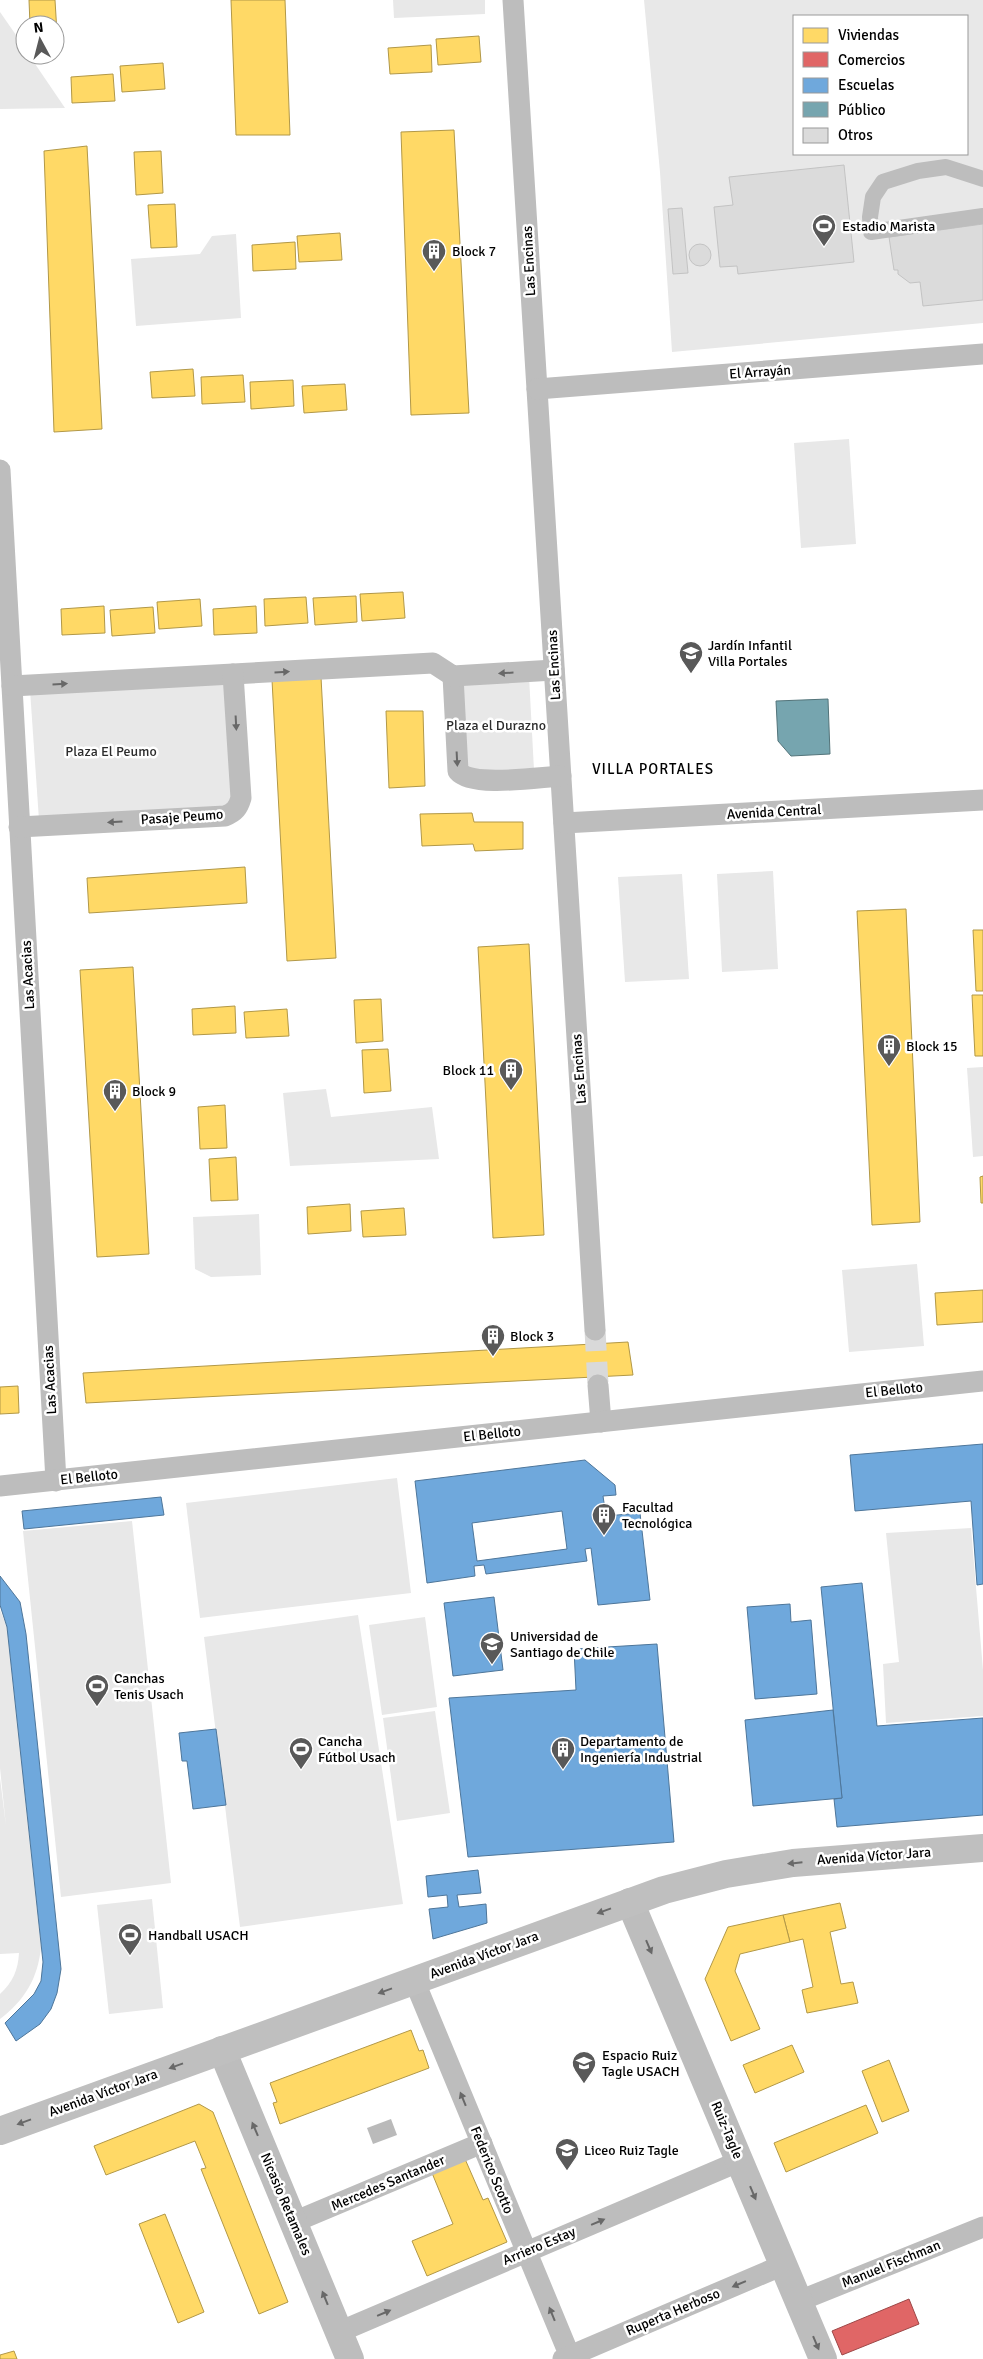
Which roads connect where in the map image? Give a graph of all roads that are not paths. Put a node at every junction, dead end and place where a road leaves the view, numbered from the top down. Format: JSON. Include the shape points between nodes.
{"nodes":[{"id":1,"x":513,"y":0,"type":"edge"},
{"id":2,"x":983,"y":179,"type":"edge"},
{"id":3,"x":983,"y":216,"type":"edge"},
{"id":4,"x":983,"y":354,"type":"edge"},
{"id":5,"x":537,"y":389,"type":"junction"},
{"id":6,"x":0,"y":470,"type":"edge"},
{"id":7,"x":554,"y":670,"type":"junction"},
{"id":8,"x":233,"y":674,"type":"junction"},
{"id":9,"x":453,"y":676,"type":"junction"},
{"id":10,"x":12,"y":686,"type":"junction"},
{"id":11,"x":561,"y":776,"type":"junction"},
{"id":12,"x":983,"y":800,"type":"edge"},
{"id":13,"x":564,"y":823,"type":"junction"},
{"id":14,"x":20,"y":827,"type":"junction"},
{"id":15,"x":595,"y":1330,"type":"tunnel mouth"},
{"id":16,"x":983,"y":1381,"type":"edge"},
{"id":17,"x":598,"y":1385,"type":"tunnel mouth"},
{"id":18,"x":601,"y":1422,"type":"junction"},
{"id":19,"x":56,"y":1481,"type":"junction"},
{"id":20,"x":0,"y":1486,"type":"edge"},
{"id":21,"x":983,"y":1848,"type":"edge"},
{"id":22,"x":630,"y":1902,"type":"junction"},
{"id":23,"x":414,"y":1980,"type":"junction"},
{"id":24,"x":222,"y":2050,"type":"junction"},
{"id":25,"x":0,"y":2130,"type":"edge"},
{"id":26,"x":482,"y":2143,"type":"junction"},
{"id":27,"x":740,"y":2161,"type":"junction"},
{"id":28,"x":294,"y":2222,"type":"junction"},
{"id":29,"x":983,"y":2227,"type":"edge"},
{"id":30,"x":526,"y":2252,"type":"junction"},
{"id":31,"x":783,"y":2265,"type":"junction"},
{"id":32,"x":799,"y":2301,"type":"junction"},
{"id":33,"x":339,"y":2332,"type":"junction"},
{"id":34,"x":568,"y":2358,"type":"edge"},
{"id":35,"x":350,"y":2359,"type":"edge"},
{"id":36,"x":823,"y":2359,"type":"edge"}],
"edges":[{"from":1,"to":5,"type":"street","name":"Las Encinas"},
{"from":2,"to":3,"type":"street","via":[[946,167],[918,171],[883,182],[873,197],[871,232]]},
{"from":4,"to":5,"type":"street","name":"El Arrayán"},
{"from":5,"to":7,"type":"street","name":"Las Encinas"},
{"from":6,"to":10,"type":"street","name":"Las Acacias"},
{"from":7,"to":9,"type":"street","one_way":true},
{"from":7,"to":11,"type":"street","name":"Las Encinas"},
{"from":8,"to":9,"type":"street","one_way":true,"via":[[434,663]]},
{"from":10,"to":8,"type":"street","one_way":true},
{"from":8,"to":14,"type":"street","name":"Pasaje Peumo","one_way":true,"via":[[241,798],[233,813]]},
{"from":9,"to":11,"type":"street","one_way":true,"via":[[458,771],[461,774],[478,780]]},
{"from":10,"to":14,"type":"street","name":"Las Acacias"},
{"from":11,"to":13,"type":"street","name":"Las Encinas"},
{"from":12,"to":13,"type":"street","name":"Avenida Central"},
{"from":13,"to":15,"type":"street","name":"Las Encinas"},
{"from":14,"to":19,"type":"street","name":"Las Acacias"},
{"from":16,"to":18,"type":"street","name":"El Belloto"},
{"from":17,"to":18,"type":"street"},
{"from":18,"to":19,"type":"street","name":"El Belloto"},
{"from":19,"to":20,"type":"street","name":"El Belloto"},
{"from":21,"to":22,"type":"main road","name":"Avenida Víctor Jara","one_way":true,"via":[[759,1867],[664,1890]]},
{"from":22,"to":23,"type":"main road","name":"Avenida Víctor Jara","one_way":true},
{"from":22,"to":27,"type":"street","name":"Ruiz-Tagle","one_way":true},
{"from":23,"to":24,"type":"main road","name":"Avenida Víctor Jara","one_way":true},
{"from":26,"to":23,"type":"street","name":"Federico Scotto","one_way":true},
{"from":24,"to":25,"type":"main road","name":"Avenida Víctor Jara","one_way":true},
{"from":28,"to":24,"type":"street","name":"Nicasio Retamales","one_way":true},
{"from":26,"to":28,"type":"street","name":"Mercedes Santander"},
{"from":26,"to":30,"type":"street","name":"Federico Scotto"},
{"from":30,"to":27,"type":"street","name":"Arriero Estay","one_way":true},
{"from":27,"to":31,"type":"street","name":"Ruiz-Tagle","one_way":true},
{"from":33,"to":28,"type":"street","name":"Nicasio Retamales","one_way":true},
{"from":29,"to":32,"type":"street","name":"Manuel Fischman"},
{"from":33,"to":30,"type":"street","name":"Arriero Estay","one_way":true},
{"from":34,"to":30,"type":"street","name":"Federico Scotto","one_way":true},
{"from":31,"to":32,"type":"street","name":"Ruiz-Tagle"},
{"from":31,"to":34,"type":"street","name":"Ruperta Herboso","one_way":true},
{"from":32,"to":36,"type":"street","name":"Ruiz-Tagle","one_way":true},
{"from":33,"to":35,"type":"street","name":"Nicasio Retamales"}]}
